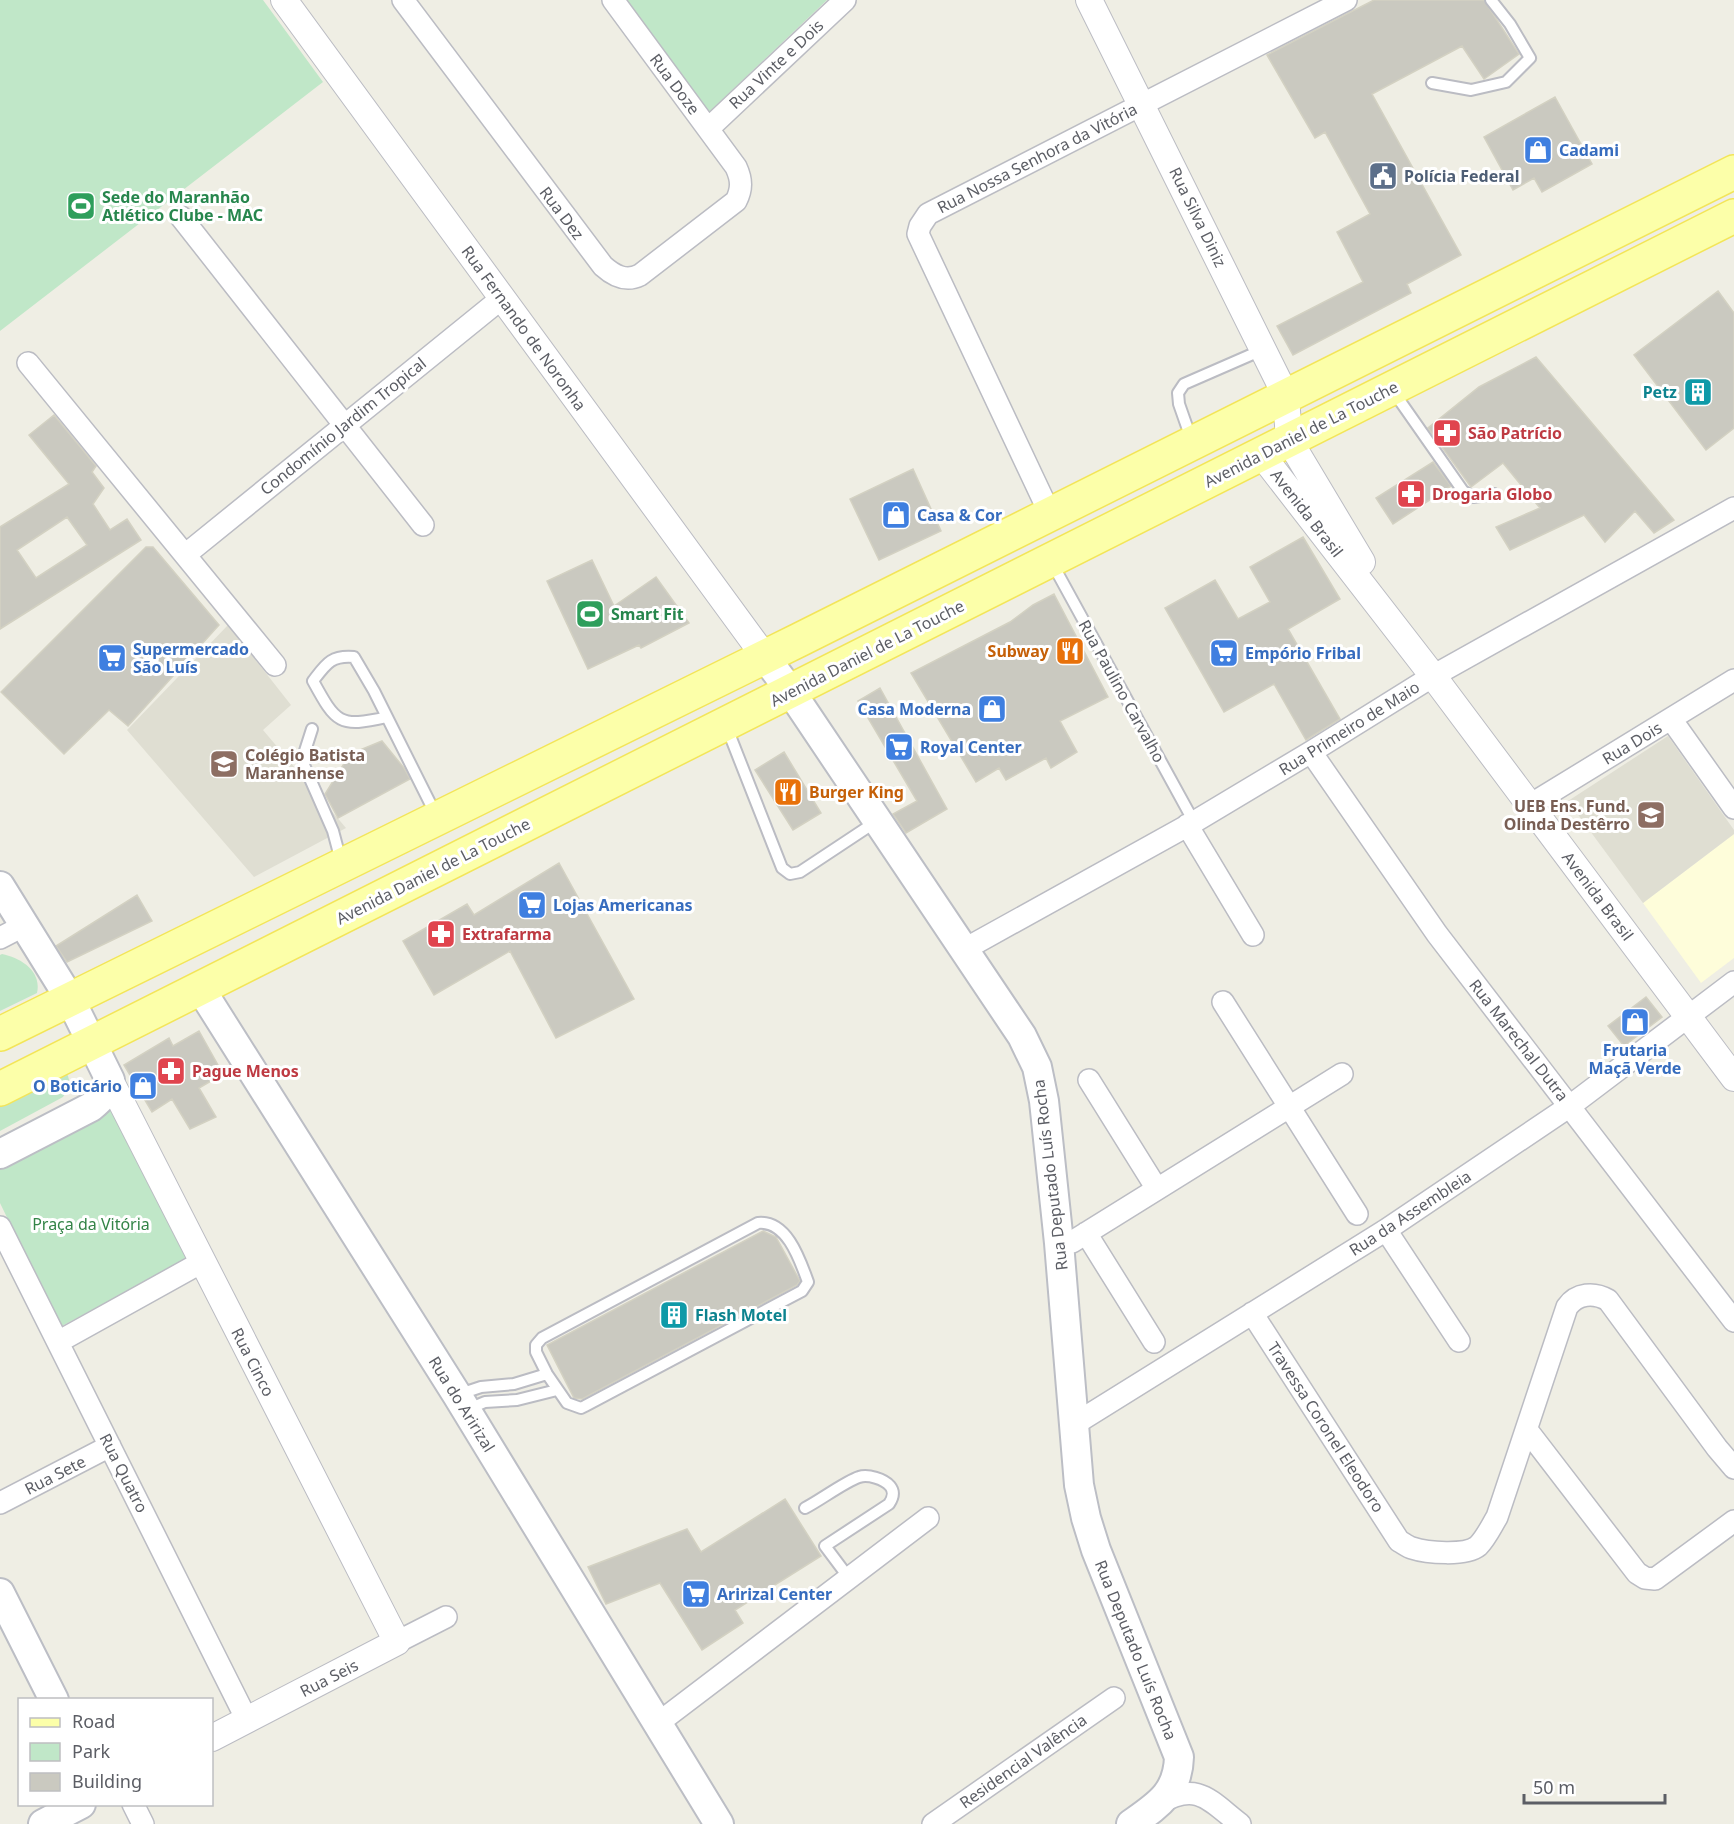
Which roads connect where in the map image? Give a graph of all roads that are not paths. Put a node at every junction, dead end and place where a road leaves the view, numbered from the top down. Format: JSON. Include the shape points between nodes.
{"nodes":[{"id":1,"x":284,"y":0,"type":"edge"},
{"id":2,"x":403,"y":0,"type":"edge"},
{"id":3,"x":613,"y":0,"type":"edge"},
{"id":4,"x":844,"y":0,"type":"edge"},
{"id":5,"x":1089,"y":0,"type":"edge"},
{"id":6,"x":1346,"y":0,"type":"edge"},
{"id":7,"x":1491,"y":0,"type":"edge"},
{"id":8,"x":1432,"y":83,"type":"dead end"},
{"id":9,"x":1143,"y":105,"type":"junction"},
{"id":10,"x":708,"y":129,"type":"junction"},
{"id":11,"x":736,"y":167,"type":"joint"},
{"id":12,"x":1734,"y":172,"type":"edge"},
{"id":13,"x":1734,"y":216,"type":"edge"},
{"id":14,"x":181,"y":217,"type":"dead end"},
{"id":15,"x":502,"y":298,"type":"junction"},
{"id":16,"x":1263,"y":350,"type":"junction"},
{"id":17,"x":28,"y":363,"type":"dead end"},
{"id":18,"x":1391,"y":388,"type":"junction"},
{"id":19,"x":1286,"y":396,"type":"junction"},
{"id":20,"x":1247,"y":416,"type":"junction"},
{"id":21,"x":344,"y":424,"type":"junction"},
{"id":22,"x":1192,"y":443,"type":"junction"},
{"id":23,"x":1275,"y":447,"type":"junction"},
{"id":24,"x":1494,"y":494,"type":"dead end"},
{"id":25,"x":1734,"y":508,"type":"edge"},
{"id":26,"x":1050,"y":514,"type":"junction"},
{"id":27,"x":423,"y":525,"type":"dead end"},
{"id":28,"x":184,"y":555,"type":"junction"},
{"id":29,"x":1051,"y":561,"type":"junction"},
{"id":30,"x":765,"y":657,"type":"junction"},
{"id":31,"x":275,"y":665,"type":"dead end"},
{"id":32,"x":1426,"y":667,"type":"junction"},
{"id":33,"x":1734,"y":680,"type":"edge"},
{"id":34,"x":792,"y":692,"type":"junction"},
{"id":35,"x":387,"y":717,"type":"junction"},
{"id":36,"x":1671,"y":719,"type":"junction"},
{"id":37,"x":726,"y":725,"type":"junction"},
{"id":38,"x":312,"y":729,"type":"dead end"},
{"id":39,"x":1311,"y":753,"type":"junction"},
{"id":40,"x":1530,"y":805,"type":"junction"},
{"id":41,"x":1734,"y":807,"type":"edge"},
{"id":42,"x":438,"y":818,"type":"junction"},
{"id":43,"x":878,"y":820,"type":"junction"},
{"id":44,"x":1190,"y":824,"type":"junction"},
{"id":45,"x":342,"y":865,"type":"junction"},
{"id":46,"x":0,"y":886,"type":"edge"},
{"id":47,"x":12,"y":932,"type":"edge"},
{"id":48,"x":1253,"y":935,"type":"dead end"},
{"id":49,"x":965,"y":949,"type":"junction"},
{"id":50,"x":1734,"y":982,"type":"edge"},
{"id":51,"x":200,"y":988,"type":"junction"},
{"id":52,"x":70,"y":999,"type":"junction"},
{"id":53,"x":1223,"y":1002,"type":"dead end"},
{"id":54,"x":36,"y":1016,"type":"junction"},
{"id":55,"x":1688,"y":1016,"type":"junction"},
{"id":56,"x":0,"y":1034,"type":"edge"},
{"id":57,"x":92,"y":1041,"type":"junction"},
{"id":58,"x":1342,"y":1074,"type":"dead end"},
{"id":59,"x":1734,"y":1078,"type":"edge"},
{"id":60,"x":110,"y":1080,"type":"junction"},
{"id":61,"x":1089,"y":1080,"type":"dead end"},
{"id":62,"x":0,"y":1089,"type":"edge"},
{"id":63,"x":1570,"y":1106,"type":"junction"},
{"id":64,"x":1289,"y":1107,"type":"junction"},
{"id":65,"x":0,"y":1154,"type":"edge"},
{"id":66,"x":1157,"y":1189,"type":"junction"},
{"id":67,"x":1357,"y":1215,"type":"dead end"},
{"id":68,"x":0,"y":1227,"type":"edge"},
{"id":69,"x":1386,"y":1230,"type":"junction"},
{"id":70,"x":1086,"y":1233,"type":"junction"},
{"id":71,"x":1059,"y":1243,"type":"junction"},
{"id":72,"x":202,"y":1262,"type":"junction"},
{"id":73,"x":1252,"y":1313,"type":"junction"},
{"id":74,"x":1734,"y":1321,"type":"edge"},
{"id":75,"x":1459,"y":1341,"type":"dead end"},
{"id":76,"x":58,"y":1342,"type":"junction"},
{"id":77,"x":1154,"y":1342,"type":"dead end"},
{"id":78,"x":547,"y":1374,"type":"junction"},
{"id":79,"x":557,"y":1390,"type":"junction"},
{"id":80,"x":461,"y":1402,"type":"junction"},
{"id":81,"x":1073,"y":1425,"type":"junction"},
{"id":82,"x":1527,"y":1430,"type":"junction"},
{"id":83,"x":110,"y":1446,"type":"junction"},
{"id":84,"x":1734,"y":1468,"type":"edge"},
{"id":85,"x":0,"y":1503,"type":"edge"},
{"id":86,"x":805,"y":1508,"type":"dead end"},
{"id":87,"x":928,"y":1518,"type":"dead end"},
{"id":88,"x":1734,"y":1521,"type":"edge"},
{"id":89,"x":1726,"y":1535,"type":"edge"},
{"id":90,"x":849,"y":1578,"type":"junction"},
{"id":91,"x":0,"y":1593,"type":"edge"},
{"id":92,"x":446,"y":1617,"type":"dead end"},
{"id":93,"x":397,"y":1642,"type":"junction"},
{"id":94,"x":53,"y":1698,"type":"edge"},
{"id":95,"x":1114,"y":1698,"type":"dead end"},
{"id":96,"x":247,"y":1720,"type":"junction"},
{"id":97,"x":657,"y":1724,"type":"junction"},
{"id":98,"x":213,"y":1737,"type":"edge"},
{"id":99,"x":1179,"y":1757,"type":"junction"},
{"id":100,"x":1207,"y":1799,"type":"junction"},
{"id":101,"x":1160,"y":1804,"type":"junction"},
{"id":102,"x":77,"y":1806,"type":"edge"},
{"id":103,"x":134,"y":1806,"type":"edge"},
{"id":104,"x":43,"y":1824,"type":"edge"},
{"id":105,"x":143,"y":1824,"type":"edge"},
{"id":106,"x":719,"y":1824,"type":"edge"},
{"id":107,"x":933,"y":1824,"type":"edge"},
{"id":108,"x":1131,"y":1824,"type":"edge"},
{"id":109,"x":1240,"y":1824,"type":"edge"}],
"edges":[{"from":1,"to":15,"type":"street","name":"Rua Fernando de Noronha"},
{"from":2,"to":11,"type":"street","name":"Rua Dez","via":[[603,266],[617,276],[640,275],[736,201],[741,192]]},
{"from":3,"to":10,"type":"street","name":"Rua Doze"},
{"from":4,"to":10,"type":"street","name":"Rua Vinte e Dois"},
{"from":5,"to":9,"type":"street","name":"Rua Silva Diniz"},
{"from":6,"to":9,"type":"street","name":"Rua Nossa Senhora da Vitória"},
{"from":7,"to":8,"type":"lane","via":[[1530,58],[1506,82],[1472,90]]},
{"from":9,"to":16,"type":"street","name":"Rua Silva Diniz"},
{"from":9,"to":26,"type":"street","name":"Rua Nossa Senhora da Vitória","via":[[928,214],[918,234]]},
{"from":10,"to":11,"type":"street","name":"Rua Doze"},
{"from":12,"to":19,"type":"main road"},
{"from":13,"to":18,"type":"main road","name":"Avenida Daniel de La Touche"},
{"from":14,"to":21,"type":"street"},
{"from":15,"to":21,"type":"street","name":"Condomínio Jardim Tropical"},
{"from":15,"to":30,"type":"street","name":"Rua Fernando de Noronha"},
{"from":16,"to":19,"type":"street","name":"Rua Silva Diniz"},
{"from":16,"to":22,"type":"lane","via":[[1184,384],[1178,393],[1179,404]]},
{"from":17,"to":28,"type":"street"},
{"from":18,"to":23,"type":"main road","name":"Avenida Daniel de La Touche"},
{"from":18,"to":24,"type":"lane","via":[[1463,491],[1473,497]]},
{"from":19,"to":20,"type":"main road"},
{"from":19,"to":23,"type":"street","name":"Rua Silva Diniz"},
{"from":20,"to":22,"type":"main road"},
{"from":20,"to":23,"type":"main road"},
{"from":21,"to":27,"type":"street"},
{"from":21,"to":28,"type":"street","name":"Condomínio Jardim Tropical"},
{"from":22,"to":26,"type":"main road"},
{"from":23,"to":29,"type":"main road","name":"Avenida Daniel de La Touche"},
{"from":23,"to":32,"type":"street","name":"Avenida Brasil"},
{"from":25,"to":32,"type":"street","name":"Rua Primeiro de Maio"},
{"from":26,"to":30,"type":"main road"},
{"from":28,"to":31,"type":"street"},
{"from":29,"to":34,"type":"main road","name":"Avenida Daniel de La Touche"},
{"from":29,"to":44,"type":"lane","name":"Rua Paulino Carvalho"},
{"from":30,"to":34,"type":"main road","name":"Rua Deputado Luís Rocha"},
{"from":30,"to":42,"type":"main road"},
{"from":32,"to":39,"type":"street","name":"Rua Primeiro de Maio"},
{"from":32,"to":40,"type":"street","name":"Avenida Brasil"},
{"from":33,"to":36,"type":"street","name":"Rua Dois"},
{"from":34,"to":37,"type":"main road","name":"Avenida Daniel de La Touche"},
{"from":34,"to":43,"type":"main road","name":"Rua Deputado Luís Rocha"},
{"from":35,"to":35,"type":"lane","via":[[354,657],[340,656],[326,664],[314,681],[329,710],[347,723]]},
{"from":35,"to":42,"type":"lane"},
{"from":36,"to":40,"type":"street","name":"Rua Dois"},
{"from":36,"to":41,"type":"street"},
{"from":37,"to":43,"type":"lane","via":[[782,867],[790,874],[800,872]]},
{"from":37,"to":51,"type":"main road","name":"Avenida Daniel de La Touche"},
{"from":38,"to":45,"type":"lane","via":[[304,765],[333,831]]},
{"from":39,"to":44,"type":"street","name":"Rua Primeiro de Maio"},
{"from":39,"to":63,"type":"street","name":"Rua Marechal Dutra","via":[[1437,934]]},
{"from":40,"to":55,"type":"street","name":"Avenida Brasil"},
{"from":42,"to":45,"type":"main road"},
{"from":43,"to":49,"type":"main road","name":"Rua Deputado Luís Rocha"},
{"from":44,"to":48,"type":"street"},
{"from":44,"to":49,"type":"street","name":"Rua Primeiro de Maio"},
{"from":45,"to":52,"type":"main road"},
{"from":46,"to":47,"type":"main road"},
{"from":47,"to":52,"type":"main road"},
{"from":49,"to":71,"type":"main road","name":"Rua Deputado Luís Rocha","via":[[1022,1036],[1037,1067]]},
{"from":50,"to":55,"type":"street","name":"Rua da Assembleia"},
{"from":51,"to":57,"type":"main road","name":"Avenida Daniel de La Touche"},
{"from":51,"to":80,"type":"main road","name":"Rua do Aririzal"},
{"from":52,"to":54,"type":"main road"},
{"from":52,"to":57,"type":"main road"},
{"from":53,"to":64,"type":"street"},
{"from":54,"to":56,"type":"main road"},
{"from":54,"to":57,"type":"main road","via":[[71,1024]]},
{"from":55,"to":59,"type":"street","name":"Avenida Brasil"},
{"from":55,"to":63,"type":"street","name":"Rua da Assembleia"},
{"from":57,"to":60,"type":"main road"},
{"from":57,"to":62,"type":"main road","name":"Avenida Daniel de La Touche"},
{"from":58,"to":64,"type":"street"},
{"from":60,"to":65,"type":"main road","via":[[108,1090],[91,1107]]},
{"from":60,"to":72,"type":"street","name":"Rua Cinco"},
{"from":61,"to":66,"type":"street"},
{"from":63,"to":69,"type":"street","name":"Rua da Assembleia"},
{"from":63,"to":74,"type":"street","name":"Rua Marechal Dutra"},
{"from":64,"to":66,"type":"street"},
{"from":64,"to":67,"type":"street"},
{"from":66,"to":70,"type":"street"},
{"from":68,"to":76,"type":"street","name":"Rua Quatro"},
{"from":69,"to":73,"type":"street","name":"Rua da Assembleia"},
{"from":69,"to":75,"type":"street"},
{"from":70,"to":71,"type":"street","via":[[1072,1242]]},
{"from":70,"to":77,"type":"street"},
{"from":71,"to":81,"type":"main road","name":"Rua Deputado Luís Rocha"},
{"from":72,"to":76,"type":"street"},
{"from":72,"to":93,"type":"street","name":"Rua Cinco"},
{"from":73,"to":81,"type":"street","name":"Rua da Assembleia"},
{"from":73,"to":82,"type":"street","name":"Travessa Coronel Eleodoro","via":[[1399,1541],[1413,1549],[1452,1553],[1477,1547],[1497,1517]]},
{"from":76,"to":83,"type":"street","name":"Rua Quatro"},
{"from":78,"to":79,"type":"lane"},
{"from":78,"to":79,"type":"lane","via":[[536,1345],[547,1334],[758,1223],[773,1225],[786,1235],[808,1282],[797,1295],[580,1408],[570,1406]]},
{"from":78,"to":80,"type":"lane","via":[[514,1384],[481,1387]]},
{"from":79,"to":80,"type":"lane","via":[[517,1400]]},
{"from":80,"to":97,"type":"main road","name":"Rua do Aririzal"},
{"from":81,"to":99,"type":"main road","name":"Rua Deputado Luís Rocha","via":[[1079,1485],[1096,1550]]},
{"from":82,"to":84,"type":"street","via":[[1567,1307],[1577,1297],[1599,1295],[1608,1300]]},
{"from":82,"to":89,"type":"street","via":[[1637,1574],[1655,1579]]},
{"from":83,"to":85,"type":"street","name":"Rua Sete"},
{"from":83,"to":96,"type":"street","name":"Rua Quatro"},
{"from":86,"to":90,"type":"lane","via":[[861,1476],[882,1479],[890,1485],[893,1498],[889,1504],[825,1546]]},
{"from":87,"to":90,"type":"street"},
{"from":88,"to":89,"type":"street"},
{"from":90,"to":97,"type":"street"},
{"from":91,"to":94,"type":"main road"},
{"from":92,"to":93,"type":"street","name":"Rua Seis"},
{"from":93,"to":96,"type":"street","name":"Rua Seis"},
{"from":95,"to":107,"type":"street","name":"Residencial Valência"},
{"from":96,"to":98,"type":"street","name":"Rua Seis"},
{"from":97,"to":106,"type":"main road","name":"Rua do Aririzal"},
{"from":99,"to":100,"type":"street","name":"Rua Deputado Luís Rocha"},
{"from":99,"to":101,"type":"main road","name":"Rua Deputado Luís Rocha","via":[[1176,1780]]},
{"from":100,"to":101,"type":"street","name":"Rua Deputado Luís Rocha","via":[[1188,1792]]},
{"from":100,"to":109,"type":"street","name":"Rua Deputado Luís Rocha"},
{"from":101,"to":108,"type":"main road","name":"Rua Deputado Luís Rocha"},
{"from":102,"to":104,"type":"main road"},
{"from":103,"to":105,"type":"street"}]}
